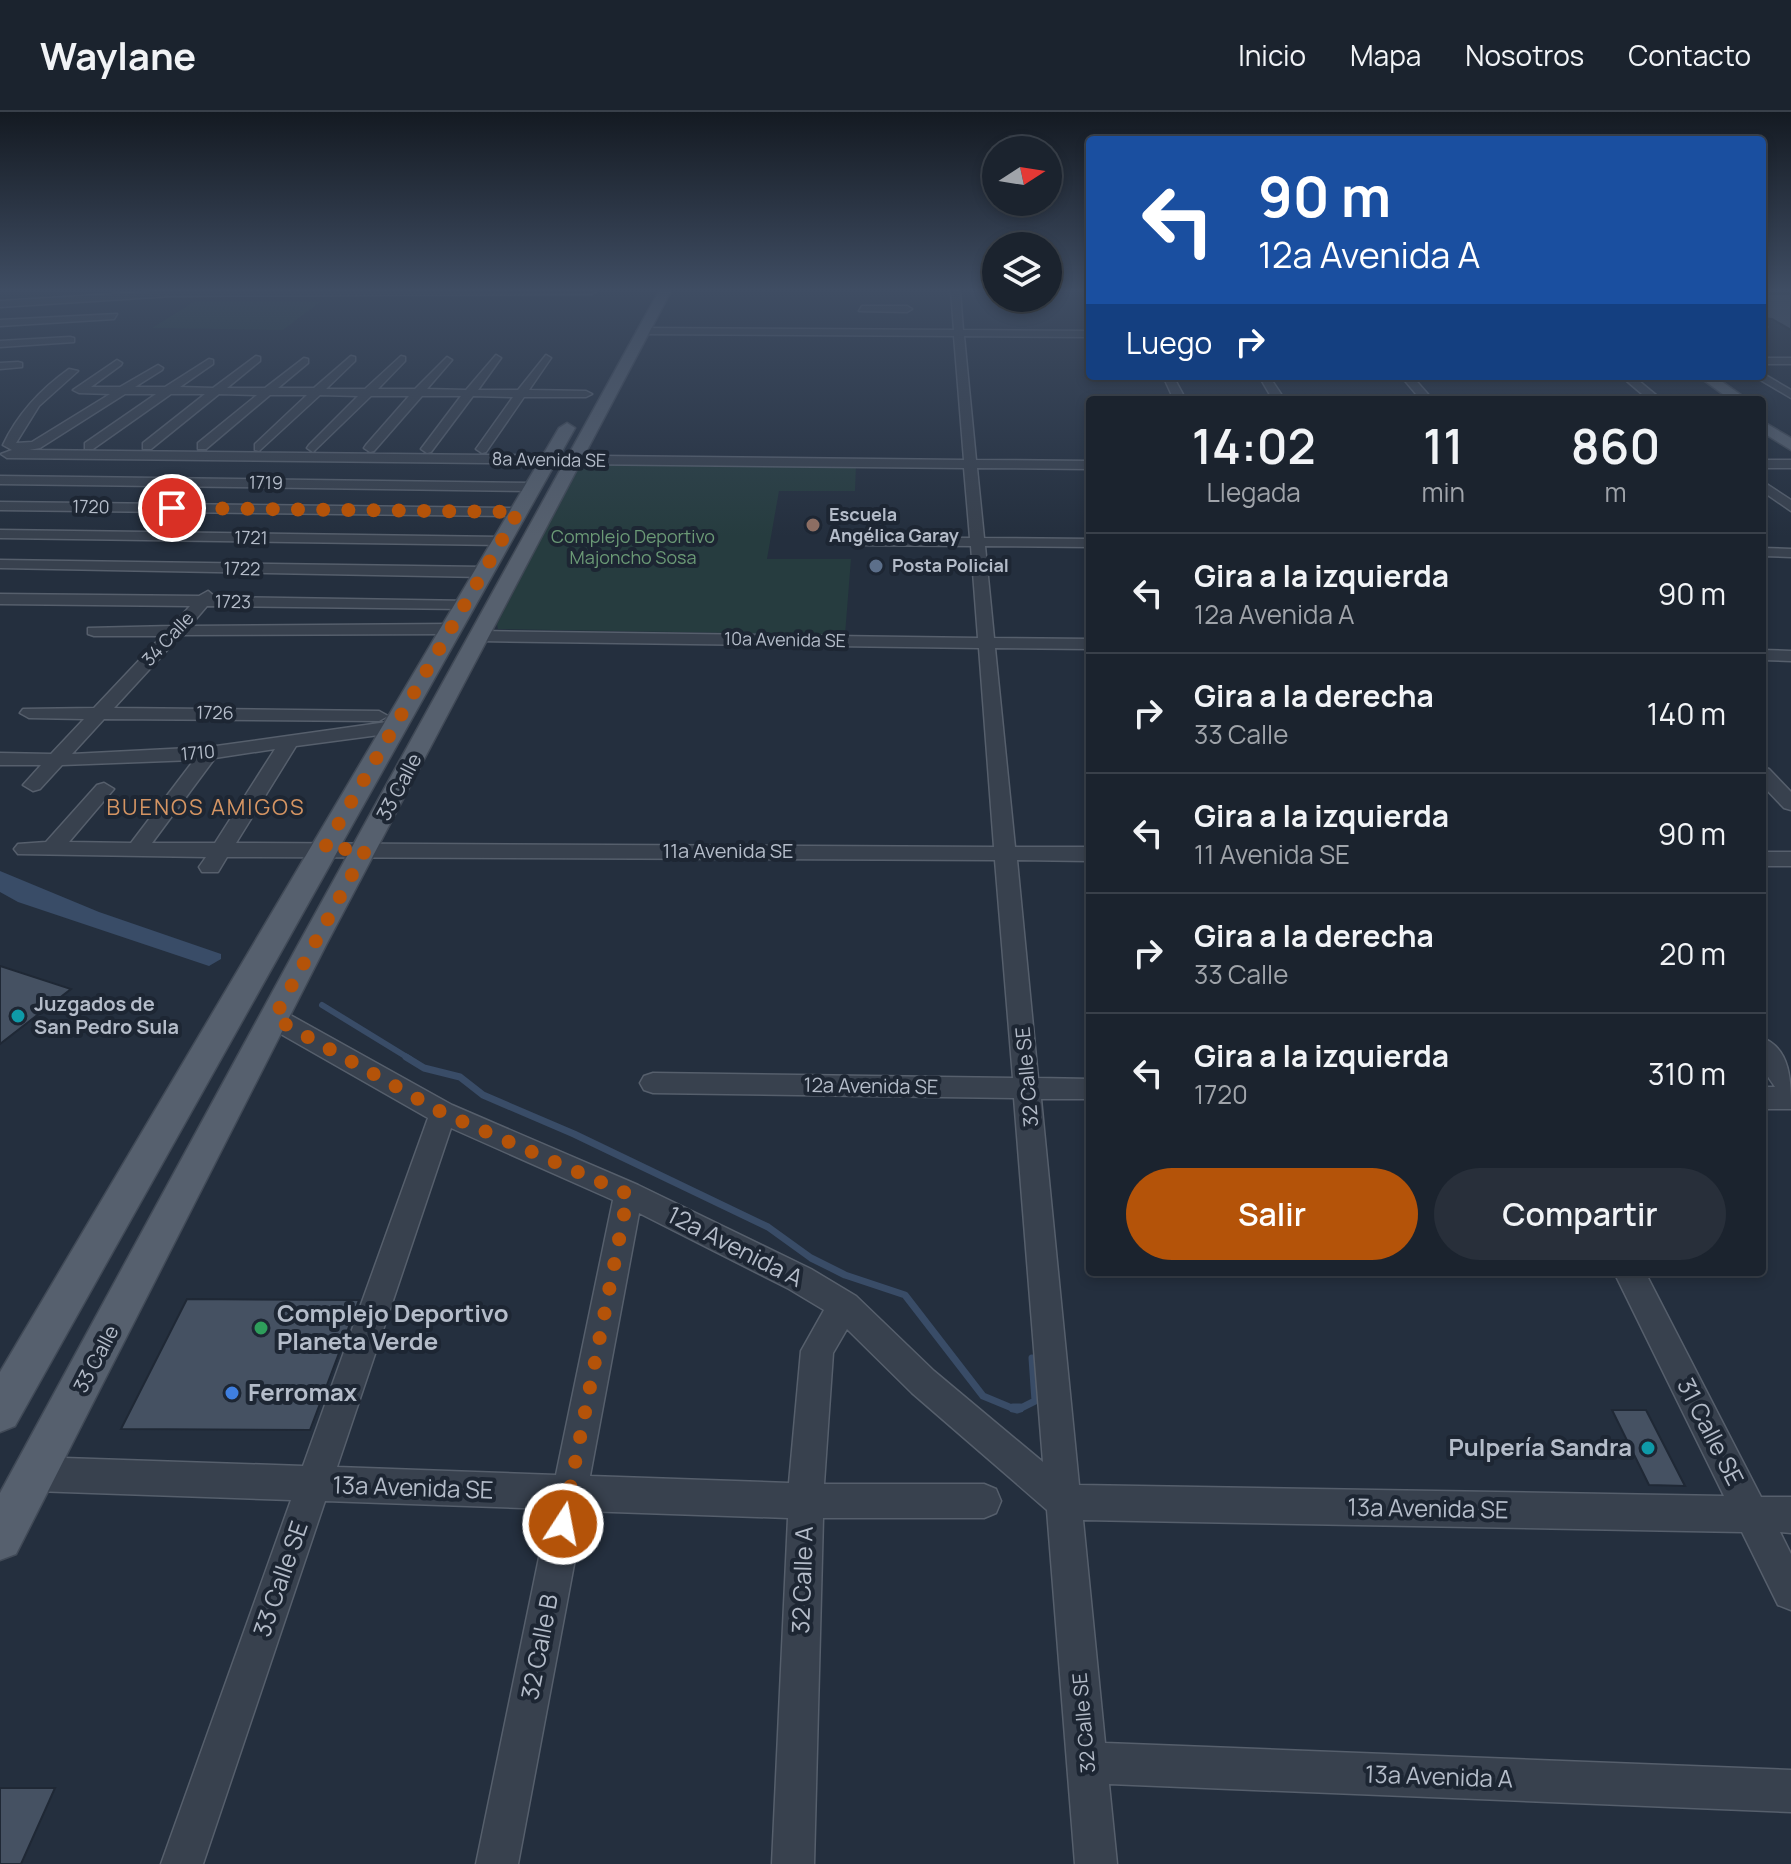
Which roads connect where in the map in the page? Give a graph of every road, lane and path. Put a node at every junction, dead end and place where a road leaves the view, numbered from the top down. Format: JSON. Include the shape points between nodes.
{"nodes":[{"id":1,"x":71,"y":373,"type":"edge"},
{"id":2,"x":103,"y":373,"type":"edge"},
{"id":3,"x":150,"y":373,"type":"edge"},
{"id":4,"x":193,"y":373,"type":"edge"},
{"id":5,"x":239,"y":373,"type":"edge"},
{"id":6,"x":290,"y":373,"type":"edge"},
{"id":7,"x":337,"y":373,"type":"edge"},
{"id":8,"x":388,"y":373,"type":"edge"},
{"id":9,"x":436,"y":373,"type":"edge"},
{"id":10,"x":485,"y":373,"type":"edge"},
{"id":11,"x":536,"y":373,"type":"edge"},
{"id":12,"x":598,"y":373,"type":"edge"},
{"id":13,"x":615,"y":373,"type":"edge"},
{"id":14,"x":961,"y":373,"type":"edge"},
{"id":15,"x":1766,"y":379,"type":"edge"},
{"id":16,"x":1410,"y":380,"type":"edge"},
{"id":17,"x":1631,"y":380,"type":"edge"},
{"id":18,"x":1696,"y":380,"type":"edge"},
{"id":19,"x":1711,"y":380,"type":"edge"},
{"id":20,"x":123,"y":390,"type":"junction"},
{"id":21,"x":168,"y":390,"type":"junction"},
{"id":22,"x":216,"y":391,"type":"junction"},
{"id":23,"x":268,"y":391,"type":"junction"},
{"id":24,"x":317,"y":392,"type":"junction"},
{"id":25,"x":369,"y":392,"type":"junction"},
{"id":26,"x":419,"y":393,"type":"junction"},
{"id":27,"x":469,"y":393,"type":"junction"},
{"id":28,"x":521,"y":394,"type":"junction"},
{"id":29,"x":586,"y":394,"type":"junction"},
{"id":30,"x":1791,"y":395,"type":"edge"},
{"id":31,"x":1424,"y":396,"type":"edge"},
{"id":32,"x":1651,"y":396,"type":"edge"},
{"id":33,"x":1719,"y":396,"type":"edge"},
{"id":34,"x":1735,"y":396,"type":"edge"},
{"id":35,"x":1766,"y":417,"type":"edge"},
{"id":36,"x":1766,"y":428,"type":"edge"},
{"id":37,"x":1791,"y":433,"type":"edge"},
{"id":38,"x":36,"y":445,"type":"junction"},
{"id":39,"x":1791,"y":445,"type":"edge"},
{"id":40,"x":89,"y":446,"type":"junction"},
{"id":41,"x":147,"y":446,"type":"junction"},
{"id":42,"x":202,"y":446,"type":"junction"},
{"id":43,"x":259,"y":447,"type":"junction"},
{"id":44,"x":313,"y":448,"type":"junction"},
{"id":45,"x":370,"y":448,"type":"junction"},
{"id":46,"x":20,"y":449,"type":"junction"},
{"id":47,"x":482,"y":449,"type":"junction"},
{"id":48,"x":342,"y":453,"type":"junction"},
{"id":49,"x":429,"y":454,"type":"junction"},
{"id":50,"x":4,"y":456,"type":"edge"},
{"id":51,"x":130,"y":456,"type":"junction"},
{"id":52,"x":231,"y":456,"type":"junction"},
{"id":53,"x":562,"y":456,"type":"junction"},
{"id":54,"x":1086,"y":457,"type":"edge"},
{"id":55,"x":972,"y":460,"type":"junction"},
{"id":56,"x":1766,"y":464,"type":"edge"},
{"id":57,"x":1791,"y":464,"type":"edge"},
{"id":58,"x":1086,"y":465,"type":"edge"},
{"id":59,"x":1766,"y":471,"type":"edge"},
{"id":60,"x":1791,"y":471,"type":"edge"},
{"id":61,"x":0,"y":480,"type":"edge"},
{"id":62,"x":97,"y":481,"type":"junction"},
{"id":63,"x":202,"y":482,"type":"junction"},
{"id":64,"x":313,"y":484,"type":"junction"},
{"id":65,"x":410,"y":485,"type":"junction"},
{"id":66,"x":533,"y":487,"type":"junction"},
{"id":67,"x":1766,"y":488,"type":"edge"},
{"id":68,"x":0,"y":506,"type":"edge"},
{"id":69,"x":65,"y":506,"type":"junction"},
{"id":70,"x":1791,"y":507,"type":"edge"},
{"id":71,"x":172,"y":508,"type":"junction"},
{"id":72,"x":289,"y":509,"type":"junction"},
{"id":73,"x":390,"y":511,"type":"junction"},
{"id":74,"x":518,"y":512,"type":"junction"},
{"id":75,"x":0,"y":534,"type":"edge"},
{"id":76,"x":28,"y":534,"type":"junction"},
{"id":77,"x":140,"y":536,"type":"junction"},
{"id":78,"x":263,"y":538,"type":"junction"},
{"id":79,"x":367,"y":539,"type":"junction"},
{"id":80,"x":501,"y":541,"type":"junction"},
{"id":81,"x":856,"y":541,"type":"dead end"},
{"id":82,"x":979,"y":542,"type":"junction"},
{"id":83,"x":1086,"y":543,"type":"edge"},
{"id":84,"x":1766,"y":552,"type":"edge"},
{"id":85,"x":1791,"y":553,"type":"edge"},
{"id":86,"x":0,"y":556,"type":"edge"},
{"id":87,"x":0,"y":564,"type":"edge"},
{"id":88,"x":105,"y":567,"type":"junction"},
{"id":89,"x":234,"y":569,"type":"junction"},
{"id":90,"x":343,"y":570,"type":"junction"},
{"id":91,"x":484,"y":572,"type":"junction"},
{"id":92,"x":0,"y":599,"type":"edge"},
{"id":93,"x":68,"y":600,"type":"junction"},
{"id":94,"x":203,"y":602,"type":"junction"},
{"id":95,"x":317,"y":603,"type":"junction"},
{"id":96,"x":465,"y":604,"type":"junction"},
{"id":97,"x":52,"y":614,"type":"dead end"},
{"id":98,"x":451,"y":629,"type":"junction"},
{"id":99,"x":94,"y":631,"type":"dead end"},
{"id":100,"x":176,"y":631,"type":"junction"},
{"id":101,"x":480,"y":636,"type":"junction"},
{"id":102,"x":988,"y":643,"type":"junction"},
{"id":103,"x":1086,"y":644,"type":"edge"},
{"id":104,"x":1766,"y":655,"type":"edge"},
{"id":105,"x":1791,"y":656,"type":"edge"},
{"id":106,"x":101,"y":712,"type":"junction"},
{"id":107,"x":29,"y":713,"type":"dead end"},
{"id":108,"x":398,"y":721,"type":"junction"},
{"id":109,"x":290,"y":741,"type":"junction"},
{"id":110,"x":209,"y":753,"type":"junction"},
{"id":111,"x":0,"y":759,"type":"edge"},
{"id":112,"x":57,"y":759,"type":"junction"},
{"id":113,"x":1766,"y":777,"type":"edge"},
{"id":114,"x":33,"y":785,"type":"dead end"},
{"id":115,"x":104,"y":789,"type":"dead end"},
{"id":116,"x":1791,"y":804,"type":"edge"},
{"id":117,"x":25,"y":849,"type":"dead end"},
{"id":118,"x":52,"y":849,"type":"junction"},
{"id":119,"x":137,"y":849,"type":"junction"},
{"id":120,"x":324,"y":849,"type":"junction"},
{"id":121,"x":366,"y":849,"type":"junction"},
{"id":122,"x":1007,"y":853,"type":"junction"},
{"id":123,"x":1086,"y":854,"type":"edge"},
{"id":124,"x":215,"y":858,"type":"junction"},
{"id":125,"x":1766,"y":859,"type":"edge"},
{"id":126,"x":1791,"y":859,"type":"edge"},
{"id":127,"x":274,"y":1018,"type":"junction"},
{"id":128,"x":1766,"y":1054,"type":"edge"},
{"id":129,"x":653,"y":1083,"type":"dead end"},
{"id":130,"x":1028,"y":1088,"type":"junction"},
{"id":131,"x":1086,"y":1089,"type":"edge"},
{"id":132,"x":1791,"y":1090,"type":"edge"},
{"id":133,"x":1766,"y":1098,"type":"edge"},
{"id":134,"x":1791,"y":1098,"type":"edge"},
{"id":135,"x":443,"y":1113,"type":"junction"},
{"id":136,"x":628,"y":1194,"type":"junction"},
{"id":137,"x":1631,"y":1276,"type":"edge"},
{"id":138,"x":845,"y":1306,"type":"junction"},
{"id":139,"x":0,"y":1411,"type":"edge"},
{"id":140,"x":35,"y":1474,"type":"junction"},
{"id":141,"x":314,"y":1484,"type":"junction"},
{"id":142,"x":570,"y":1493,"type":"junction"},
{"id":143,"x":806,"y":1501,"type":"junction"},
{"id":144,"x":984,"y":1501,"type":"dead end"},
{"id":145,"x":1064,"y":1502,"type":"junction"},
{"id":146,"x":1752,"y":1515,"type":"junction"},
{"id":147,"x":1791,"y":1515,"type":"edge"},
{"id":148,"x":0,"y":1538,"type":"edge"},
{"id":149,"x":1791,"y":1592,"type":"edge"},
{"id":150,"x":1087,"y":1763,"type":"junction"},
{"id":151,"x":1791,"y":1791,"type":"edge"},
{"id":152,"x":182,"y":1864,"type":"edge"},
{"id":153,"x":497,"y":1864,"type":"edge"},
{"id":154,"x":793,"y":1864,"type":"edge"},
{"id":155,"x":1096,"y":1864,"type":"edge"}],
"edges":[{"from":1,"to":46,"type":"street","via":[[15,431],[9,445]]},
{"from":2,"to":20,"type":"street","via":[[79,390]]},
{"from":3,"to":20,"type":"street"},
{"from":4,"to":21,"type":"street"},
{"from":5,"to":22,"type":"street"},
{"from":6,"to":23,"type":"street"},
{"from":7,"to":24,"type":"street"},
{"from":8,"to":25,"type":"street"},
{"from":9,"to":26,"type":"street"},
{"from":10,"to":27,"type":"street"},
{"from":11,"to":28,"type":"street"},
{"from":12,"to":29,"type":"main road","name":"33 Calle"},
{"from":13,"to":53,"type":"main road","name":"33 Calle"},
{"from":14,"to":55,"type":"street","name":"32 Calle SE"},
{"from":15,"to":30,"type":"street"},
{"from":16,"to":31,"type":"street"},
{"from":17,"to":32,"type":"street"},
{"from":18,"to":33,"type":"main road"},
{"from":19,"to":34,"type":"main road"},
{"from":20,"to":21,"type":"street"},
{"from":20,"to":38,"type":"street"},
{"from":21,"to":22,"type":"street"},
{"from":21,"to":40,"type":"street"},
{"from":22,"to":23,"type":"street"},
{"from":22,"to":41,"type":"street"},
{"from":23,"to":24,"type":"street"},
{"from":23,"to":42,"type":"street"},
{"from":24,"to":25,"type":"street"},
{"from":24,"to":43,"type":"street"},
{"from":25,"to":26,"type":"street"},
{"from":25,"to":44,"type":"street"},
{"from":26,"to":27,"type":"street"},
{"from":26,"to":45,"type":"street"},
{"from":27,"to":28,"type":"street"},
{"from":27,"to":49,"type":"street"},
{"from":28,"to":29,"type":"street"},
{"from":28,"to":47,"type":"street"},
{"from":29,"to":53,"type":"main road","name":"33 Calle"},
{"from":35,"to":37,"type":"main road"},
{"from":36,"to":39,"type":"main road"},
{"from":38,"to":40,"type":"street","name":"8a Avenida SE"},
{"from":38,"to":46,"type":"street"},
{"from":40,"to":41,"type":"street","name":"8a Avenida SE"},
{"from":41,"to":42,"type":"street","name":"8a Avenida SE"},
{"from":42,"to":43,"type":"street","name":"8a Avenida SE"},
{"from":43,"to":44,"type":"street","name":"8a Avenida SE"},
{"from":44,"to":48,"type":"street","name":"8a Avenida SE"},
{"from":45,"to":48,"type":"street","name":"8a Avenida SE"},
{"from":45,"to":49,"type":"street","name":"8a Avenida SE"},
{"from":46,"to":50,"type":"street"},
{"from":47,"to":49,"type":"street","name":"8a Avenida SE"},
{"from":47,"to":53,"type":"street","name":"8a Avenida SE"},
{"from":48,"to":49,"type":"street","name":"8a Avenida SE"},
{"from":48,"to":52,"type":"street","name":"8a Avenida SE"},
{"from":48,"to":64,"type":"street","name":"34 Calle"},
{"from":49,"to":53,"type":"street","name":"8a Avenida SE"},
{"from":49,"to":65,"type":"street"},
{"from":50,"to":51,"type":"street","name":"8a Avenida SE"},
{"from":51,"to":52,"type":"street","name":"8a Avenida SE"},
{"from":51,"to":62,"type":"street"},
{"from":52,"to":63,"type":"street"},
{"from":53,"to":55,"type":"street","name":"8a Avenida SE"},
{"from":53,"to":66,"type":"main road","name":"33 Calle"},
{"from":53,"to":101,"type":"main road","name":"33 Calle"},
{"from":54,"to":55,"type":"street","name":"8a Avenida SE"},
{"from":55,"to":58,"type":"street","name":"8a Avenida SE"},
{"from":55,"to":82,"type":"street","name":"32 Calle SE"},
{"from":56,"to":57,"type":"street"},
{"from":59,"to":60,"type":"street"},
{"from":61,"to":62,"type":"street","name":"1719"},
{"from":62,"to":63,"type":"street","name":"1719"},
{"from":62,"to":69,"type":"street"},
{"from":63,"to":64,"type":"street","name":"1719"},
{"from":63,"to":71,"type":"street"},
{"from":64,"to":65,"type":"street","name":"1719"},
{"from":64,"to":72,"type":"street","name":"34 Calle"},
{"from":65,"to":66,"type":"street","name":"1719"},
{"from":65,"to":73,"type":"street"},
{"from":66,"to":74,"type":"main road","name":"33 Calle"},
{"from":67,"to":70,"type":"street"},
{"from":68,"to":69,"type":"street","name":"1720"},
{"from":69,"to":71,"type":"street","name":"1720"},
{"from":69,"to":76,"type":"street"},
{"from":71,"to":72,"type":"street","name":"1720"},
{"from":71,"to":77,"type":"street"},
{"from":72,"to":73,"type":"street","name":"1720"},
{"from":72,"to":78,"type":"street","name":"34 Calle"},
{"from":73,"to":74,"type":"street","name":"1720"},
{"from":73,"to":79,"type":"street"},
{"from":74,"to":80,"type":"main road","name":"33 Calle"},
{"from":75,"to":76,"type":"street","name":"1721"},
{"from":76,"to":77,"type":"street","name":"1721"},
{"from":76,"to":86,"type":"street"},
{"from":77,"to":78,"type":"street","name":"1721"},
{"from":77,"to":88,"type":"street"},
{"from":78,"to":79,"type":"street","name":"1721"},
{"from":78,"to":89,"type":"street","name":"34 Calle"},
{"from":79,"to":80,"type":"street","name":"1721"},
{"from":79,"to":90,"type":"street"},
{"from":80,"to":91,"type":"main road","name":"33 Calle"},
{"from":81,"to":82,"type":"street"},
{"from":82,"to":83,"type":"street"},
{"from":82,"to":102,"type":"street","name":"32 Calle SE"},
{"from":84,"to":85,"type":"street"},
{"from":87,"to":88,"type":"street","name":"1722"},
{"from":88,"to":89,"type":"street","name":"1722"},
{"from":88,"to":93,"type":"street"},
{"from":89,"to":90,"type":"street","name":"1722"},
{"from":89,"to":94,"type":"street","name":"34 Calle"},
{"from":90,"to":91,"type":"street","name":"1722"},
{"from":90,"to":95,"type":"street"},
{"from":91,"to":96,"type":"main road","name":"33 Calle"},
{"from":92,"to":93,"type":"street","name":"1723"},
{"from":93,"to":94,"type":"street","name":"1723"},
{"from":93,"to":97,"type":"street"},
{"from":94,"to":95,"type":"street","name":"1723"},
{"from":94,"to":100,"type":"street","name":"34 Calle"},
{"from":95,"to":96,"type":"street","name":"1723"},
{"from":96,"to":98,"type":"main road","name":"33 Calle"},
{"from":98,"to":100,"type":"street"},
{"from":98,"to":108,"type":"main road","name":"33 Calle"},
{"from":99,"to":100,"type":"street"},
{"from":100,"to":106,"type":"street","name":"34 Calle"},
{"from":101,"to":102,"type":"street","name":"10a Avenida SE"},
{"from":101,"to":121,"type":"main road","name":"33 Calle"},
{"from":102,"to":103,"type":"street","name":"10a Avenida SE"},
{"from":102,"to":122,"type":"street","name":"32 Calle SE"},
{"from":104,"to":105,"type":"street"},
{"from":106,"to":107,"type":"street","name":"1726"},
{"from":106,"to":108,"type":"street","name":"1726"},
{"from":106,"to":112,"type":"street","name":"34 Calle"},
{"from":108,"to":109,"type":"street","name":"1710"},
{"from":108,"to":120,"type":"main road","name":"33 Calle"},
{"from":109,"to":110,"type":"street","name":"1710"},
{"from":109,"to":124,"type":"street"},
{"from":110,"to":112,"type":"street","name":"1710"},
{"from":110,"to":119,"type":"street"},
{"from":111,"to":112,"type":"street","name":"1710"},
{"from":112,"to":114,"type":"street","name":"34 Calle"},
{"from":113,"to":116,"type":"street"},
{"from":115,"to":118,"type":"street"},
{"from":117,"to":118,"type":"street","name":"11a Avenida SE"},
{"from":118,"to":119,"type":"street","name":"11a Avenida SE"},
{"from":119,"to":124,"type":"street","name":"11a Avenida SE"},
{"from":120,"to":121,"type":"street","name":"11a Avenida SE"},
{"from":120,"to":124,"type":"street","name":"11a Avenida SE"},
{"from":120,"to":139,"type":"main road","name":"33 Calle"},
{"from":121,"to":122,"type":"street","name":"11a Avenida SE"},
{"from":121,"to":127,"type":"main road","name":"33 Calle"},
{"from":122,"to":123,"type":"street","name":"11a Avenida SE"},
{"from":122,"to":130,"type":"street","name":"32 Calle SE"},
{"from":125,"to":126,"type":"street"},
{"from":127,"to":135,"type":"street","name":"12a Avenida A"},
{"from":127,"to":140,"type":"main road","name":"33 Calle"},
{"from":128,"to":132,"type":"street"},
{"from":129,"to":130,"type":"street","name":"12a Avenida SE"},
{"from":130,"to":131,"type":"street","name":"12a Avenida SE"},
{"from":130,"to":145,"type":"street","name":"32 Calle SE"},
{"from":133,"to":134,"type":"street"},
{"from":135,"to":136,"type":"street","name":"12a Avenida A"},
{"from":135,"to":141,"type":"street","name":"33 Calle SE"},
{"from":136,"to":138,"type":"street","name":"12a Avenida A"},
{"from":136,"to":142,"type":"street","name":"32 Calle B"},
{"from":137,"to":146,"type":"street","name":"31 Calle SE"},
{"from":138,"to":143,"type":"street","name":"32 Calle A","via":[[817,1351]]},
{"from":138,"to":145,"type":"street","name":"12a Avenida A","via":[[923,1382]]},
{"from":140,"to":141,"type":"street","name":"13a Avenida SE"},
{"from":140,"to":148,"type":"main road","name":"33 Calle"},
{"from":141,"to":142,"type":"street","name":"13a Avenida SE"},
{"from":141,"to":152,"type":"street","name":"33 Calle SE"},
{"from":142,"to":143,"type":"street","name":"13a Avenida SE"},
{"from":142,"to":153,"type":"street","name":"32 Calle B"},
{"from":143,"to":144,"type":"street","name":"13a Avenida SE"},
{"from":143,"to":154,"type":"street","name":"32 Calle A"},
{"from":145,"to":146,"type":"street","name":"13a Avenida SE"},
{"from":145,"to":150,"type":"street","name":"32 Calle SE"},
{"from":146,"to":147,"type":"street","name":"13a Avenida SE"},
{"from":146,"to":149,"type":"street","name":"31 Calle SE"},
{"from":150,"to":151,"type":"street","name":"13a Avenida A"},
{"from":150,"to":155,"type":"street","name":"32 Calle SE"}]}
